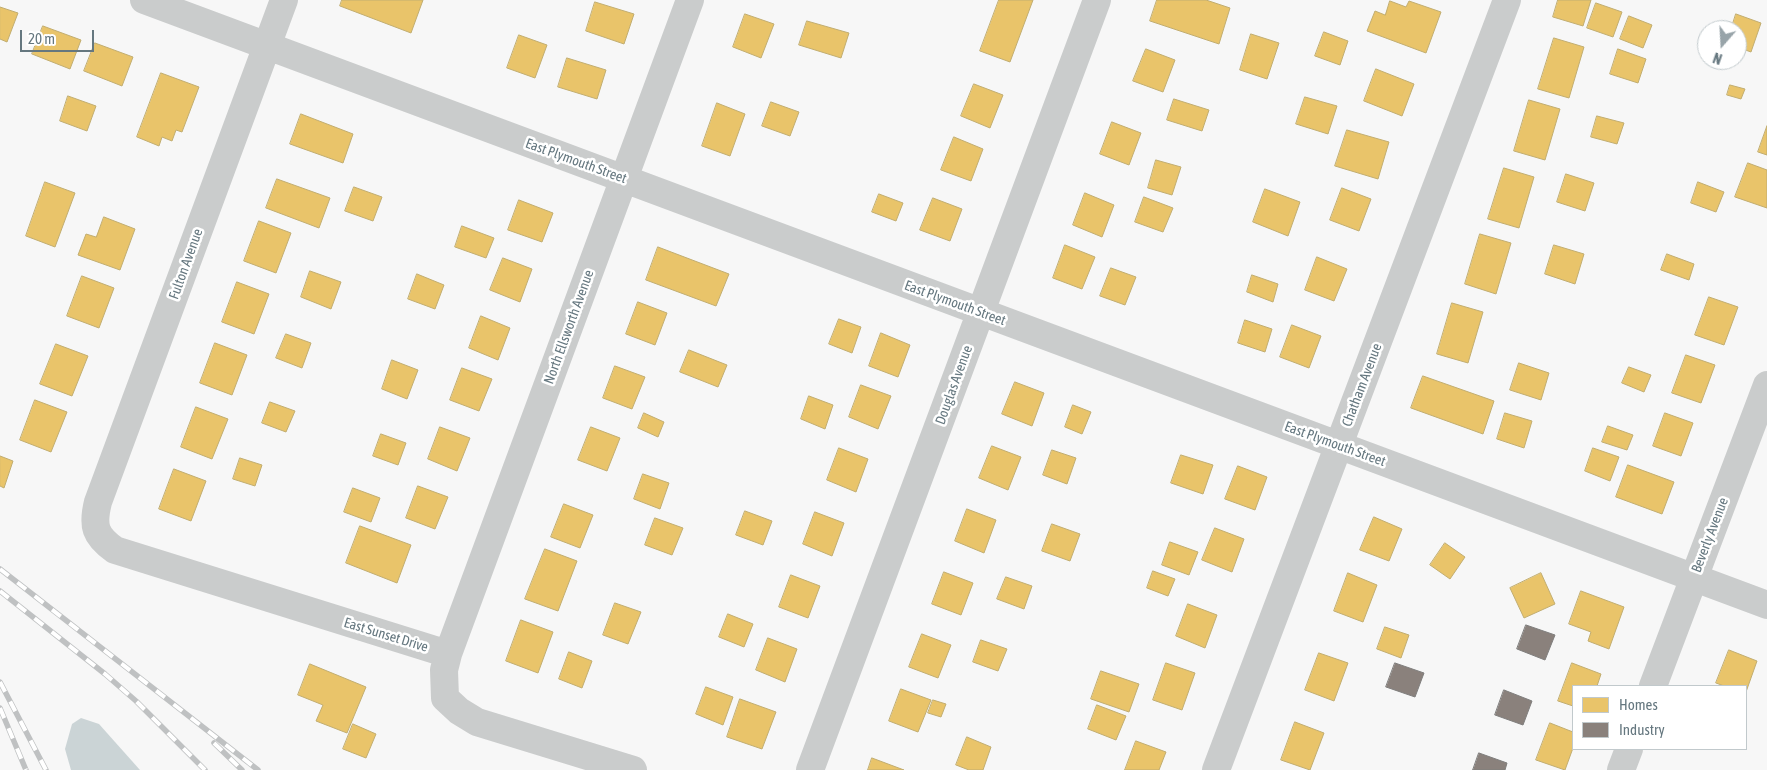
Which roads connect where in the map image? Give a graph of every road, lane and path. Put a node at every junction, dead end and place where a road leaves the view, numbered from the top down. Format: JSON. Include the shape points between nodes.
{"nodes":[{"id":1,"x":144,"y":0,"type":"edge"},
{"id":2,"x":284,"y":0,"type":"edge"},
{"id":3,"x":690,"y":0,"type":"edge"},
{"id":4,"x":1097,"y":0,"type":"edge"},
{"id":5,"x":1507,"y":0,"type":"edge"},
{"id":6,"x":267,"y":46,"type":"junction"},
{"id":7,"x":624,"y":179,"type":"junction"},
{"id":8,"x":981,"y":312,"type":"junction"},
{"id":9,"x":1767,"y":385,"type":"edge"},
{"id":10,"x":1339,"y":446,"type":"junction"},
{"id":11,"x":95,"y":528,"type":"joint"},
{"id":12,"x":1694,"y":578,"type":"junction"},
{"id":13,"x":1767,"y":605,"type":"edge"},
{"id":14,"x":448,"y":654,"type":"junction"},
{"id":15,"x":1653,"y":685,"type":"edge"},
{"id":16,"x":1629,"y":750,"type":"edge"},
{"id":17,"x":633,"y":770,"type":"edge"},
{"id":18,"x":810,"y":770,"type":"edge"},
{"id":19,"x":1216,"y":770,"type":"edge"},
{"id":20,"x":1621,"y":770,"type":"edge"}],
"edges":[{"from":1,"to":6,"type":"street","name":"East Plymouth Street"},
{"from":2,"to":6,"type":"street","name":"Fulton Avenue"},
{"from":3,"to":7,"type":"street","name":"North Ellsworth Avenue"},
{"from":4,"to":8,"type":"street","name":"Douglas Avenue"},
{"from":5,"to":10,"type":"street","name":"Chatham Avenue"},
{"from":6,"to":7,"type":"street","name":"East Plymouth Street"},
{"from":6,"to":11,"type":"street","name":"Fulton Avenue","via":[[98,502]]},
{"from":7,"to":8,"type":"street","name":"East Plymouth Street"},
{"from":7,"to":14,"type":"street","name":"North Ellsworth Avenue"},
{"from":8,"to":10,"type":"street","name":"East Plymouth Street"},
{"from":8,"to":18,"type":"street","name":"Douglas Avenue"},
{"from":9,"to":12,"type":"street","name":"Beverly Avenue"},
{"from":10,"to":12,"type":"street","name":"East Plymouth Street"},
{"from":10,"to":19,"type":"street","name":"Chatham Avenue"},
{"from":11,"to":14,"type":"street","name":"East Sunset Drive","via":[[103,541],[115,550]]},
{"from":12,"to":13,"type":"street","name":"East Plymouth Street"},
{"from":12,"to":15,"type":"street","name":"Beverly Avenue"},
{"from":14,"to":17,"type":"street","via":[[444,670],[445,698],[458,711],[477,722]]},
{"from":16,"to":20,"type":"street"}]}
